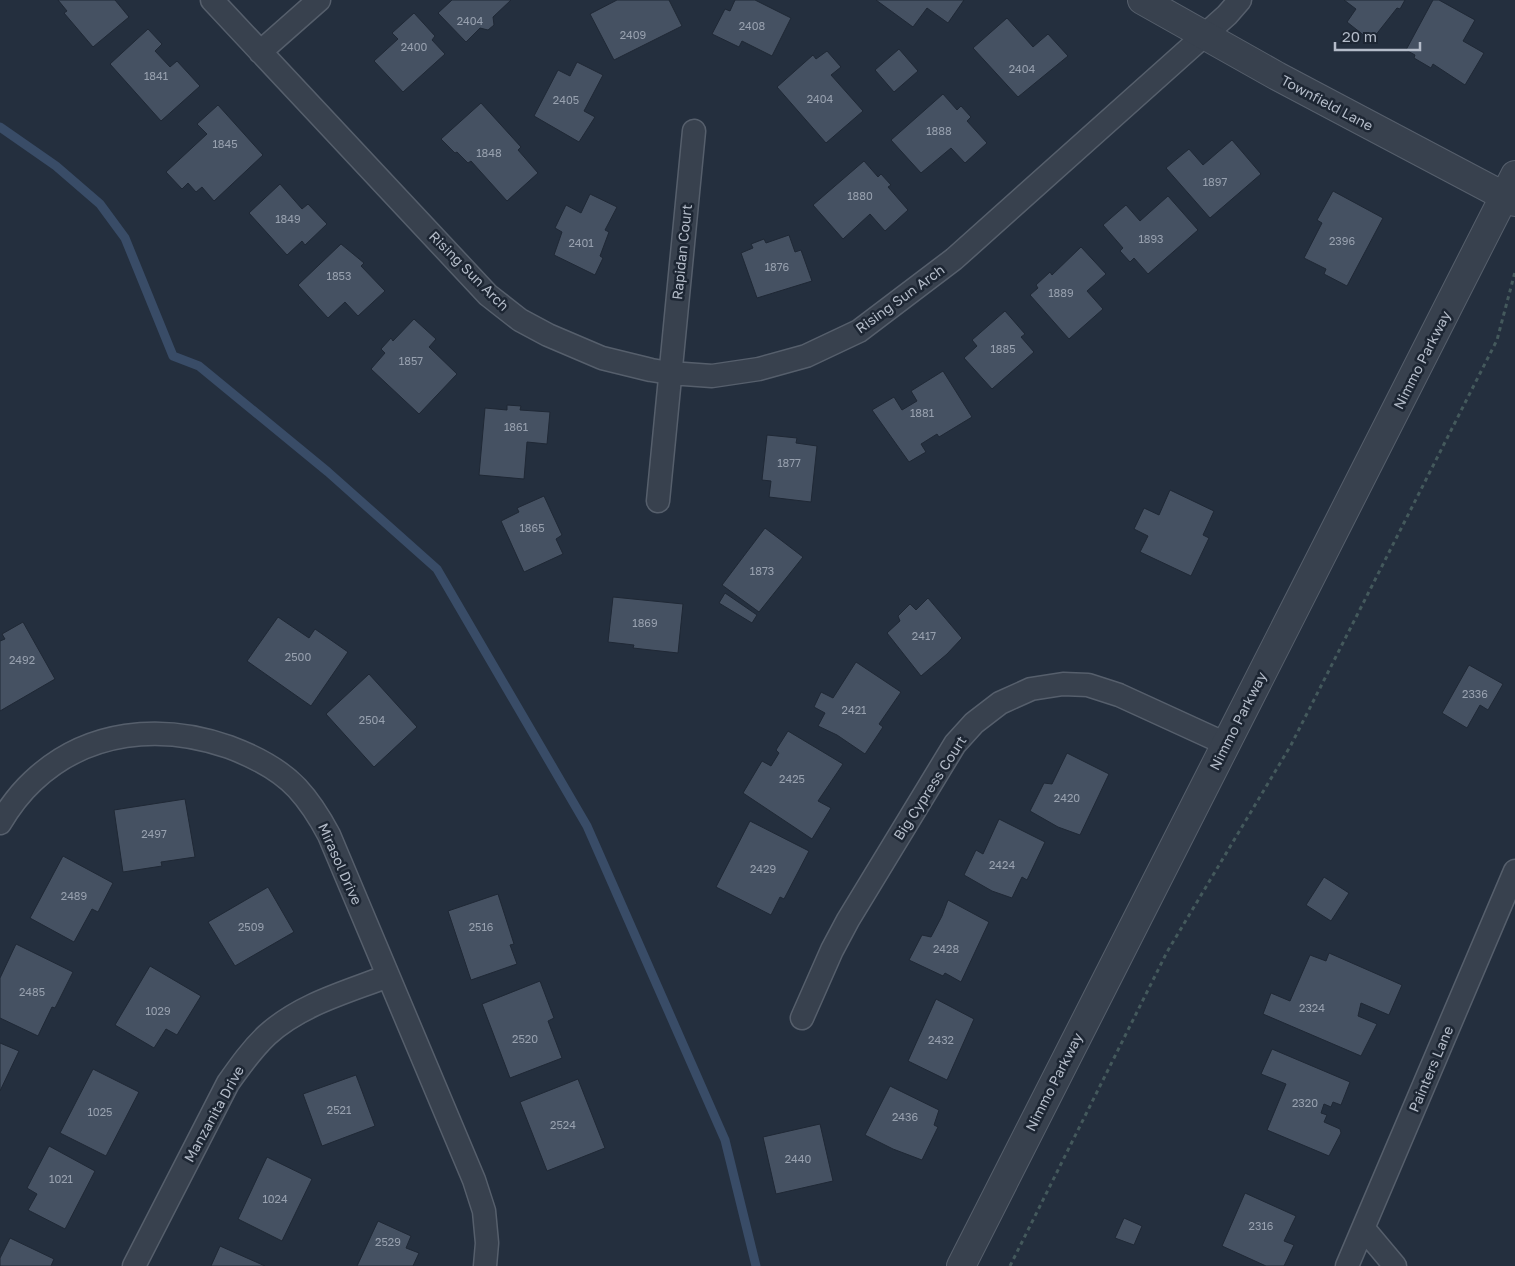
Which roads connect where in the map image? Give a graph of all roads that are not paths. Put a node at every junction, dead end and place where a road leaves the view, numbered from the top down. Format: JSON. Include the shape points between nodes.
{"nodes":[{"id":1,"x":212,"y":0,"type":"edge"},
{"id":2,"x":319,"y":0,"type":"edge"},
{"id":3,"x":1142,"y":0,"type":"edge"},
{"id":4,"x":1240,"y":0,"type":"edge"},
{"id":5,"x":1204,"y":35,"type":"junction"},
{"id":6,"x":260,"y":52,"type":"junction"},
{"id":7,"x":694,"y":131,"type":"dead end"},
{"id":8,"x":1512,"y":191,"type":"edge"},
{"id":9,"x":670,"y":373,"type":"junction"},
{"id":10,"x":658,"y":501,"type":"dead end"},
{"id":11,"x":1226,"y":744,"type":"junction"},
{"id":12,"x":0,"y":822,"type":"edge"},
{"id":13,"x":1515,"y":871,"type":"edge"},
{"id":14,"x":388,"y":976,"type":"junction"},
{"id":15,"x":802,"y":1018,"type":"dead end"},
{"id":16,"x":1364,"y":1229,"type":"junction"},
{"id":17,"x":134,"y":1266,"type":"edge"},
{"id":18,"x":485,"y":1266,"type":"edge"},
{"id":19,"x":961,"y":1266,"type":"edge"},
{"id":20,"x":1347,"y":1266,"type":"edge"},
{"id":21,"x":1395,"y":1266,"type":"edge"}],
"edges":[{"from":1,"to":6,"type":"street","name":"Rising Sun Arch"},
{"from":2,"to":6,"type":"street"},
{"from":3,"to":5,"type":"street","name":"Townfield Lane"},
{"from":4,"to":5,"type":"street","name":"Rising Sun Arch"},
{"from":5,"to":8,"type":"street","name":"Townfield Lane","via":[[1278,76]]},
{"from":5,"to":9,"type":"street","name":"Rising Sun Arch","via":[[954,259],[859,331],[806,356],[760,369],[712,376]]},
{"from":6,"to":9,"type":"street","name":"Rising Sun Arch","via":[[488,295],[520,320],[548,335],[602,358]]},
{"from":7,"to":9,"type":"street","name":"Rapidan Court"},
{"from":8,"to":11,"type":"street","name":"Nimmo Parkway"},
{"from":9,"to":10,"type":"street","name":"Rapidan Court"},
{"from":11,"to":15,"type":"street","name":"Big Cypress Court","via":[[1119,694],[1088,685],[1062,684],[1031,689],[1000,703],[974,723],[955,744],[848,920]]},
{"from":11,"to":19,"type":"street","name":"Nimmo Parkway"},
{"from":12,"to":14,"type":"street","name":"Mirasol Drive","via":[[32,781],[55,763],[80,748],[108,739],[140,734],[175,734],[241,751],[271,766],[296,787],[314,809],[330,835]]},
{"from":13,"to":16,"type":"street","name":"Painters Lane"},
{"from":14,"to":17,"type":"street","name":"Manzanita Drive","via":[[317,1003],[293,1016],[268,1034],[248,1055],[228,1083]]},
{"from":14,"to":18,"type":"street","name":"Mirasol Drive","via":[[474,1180],[484,1211]]},
{"from":16,"to":20,"type":"street","name":"Painters Lane"},
{"from":16,"to":21,"type":"street"}]}
